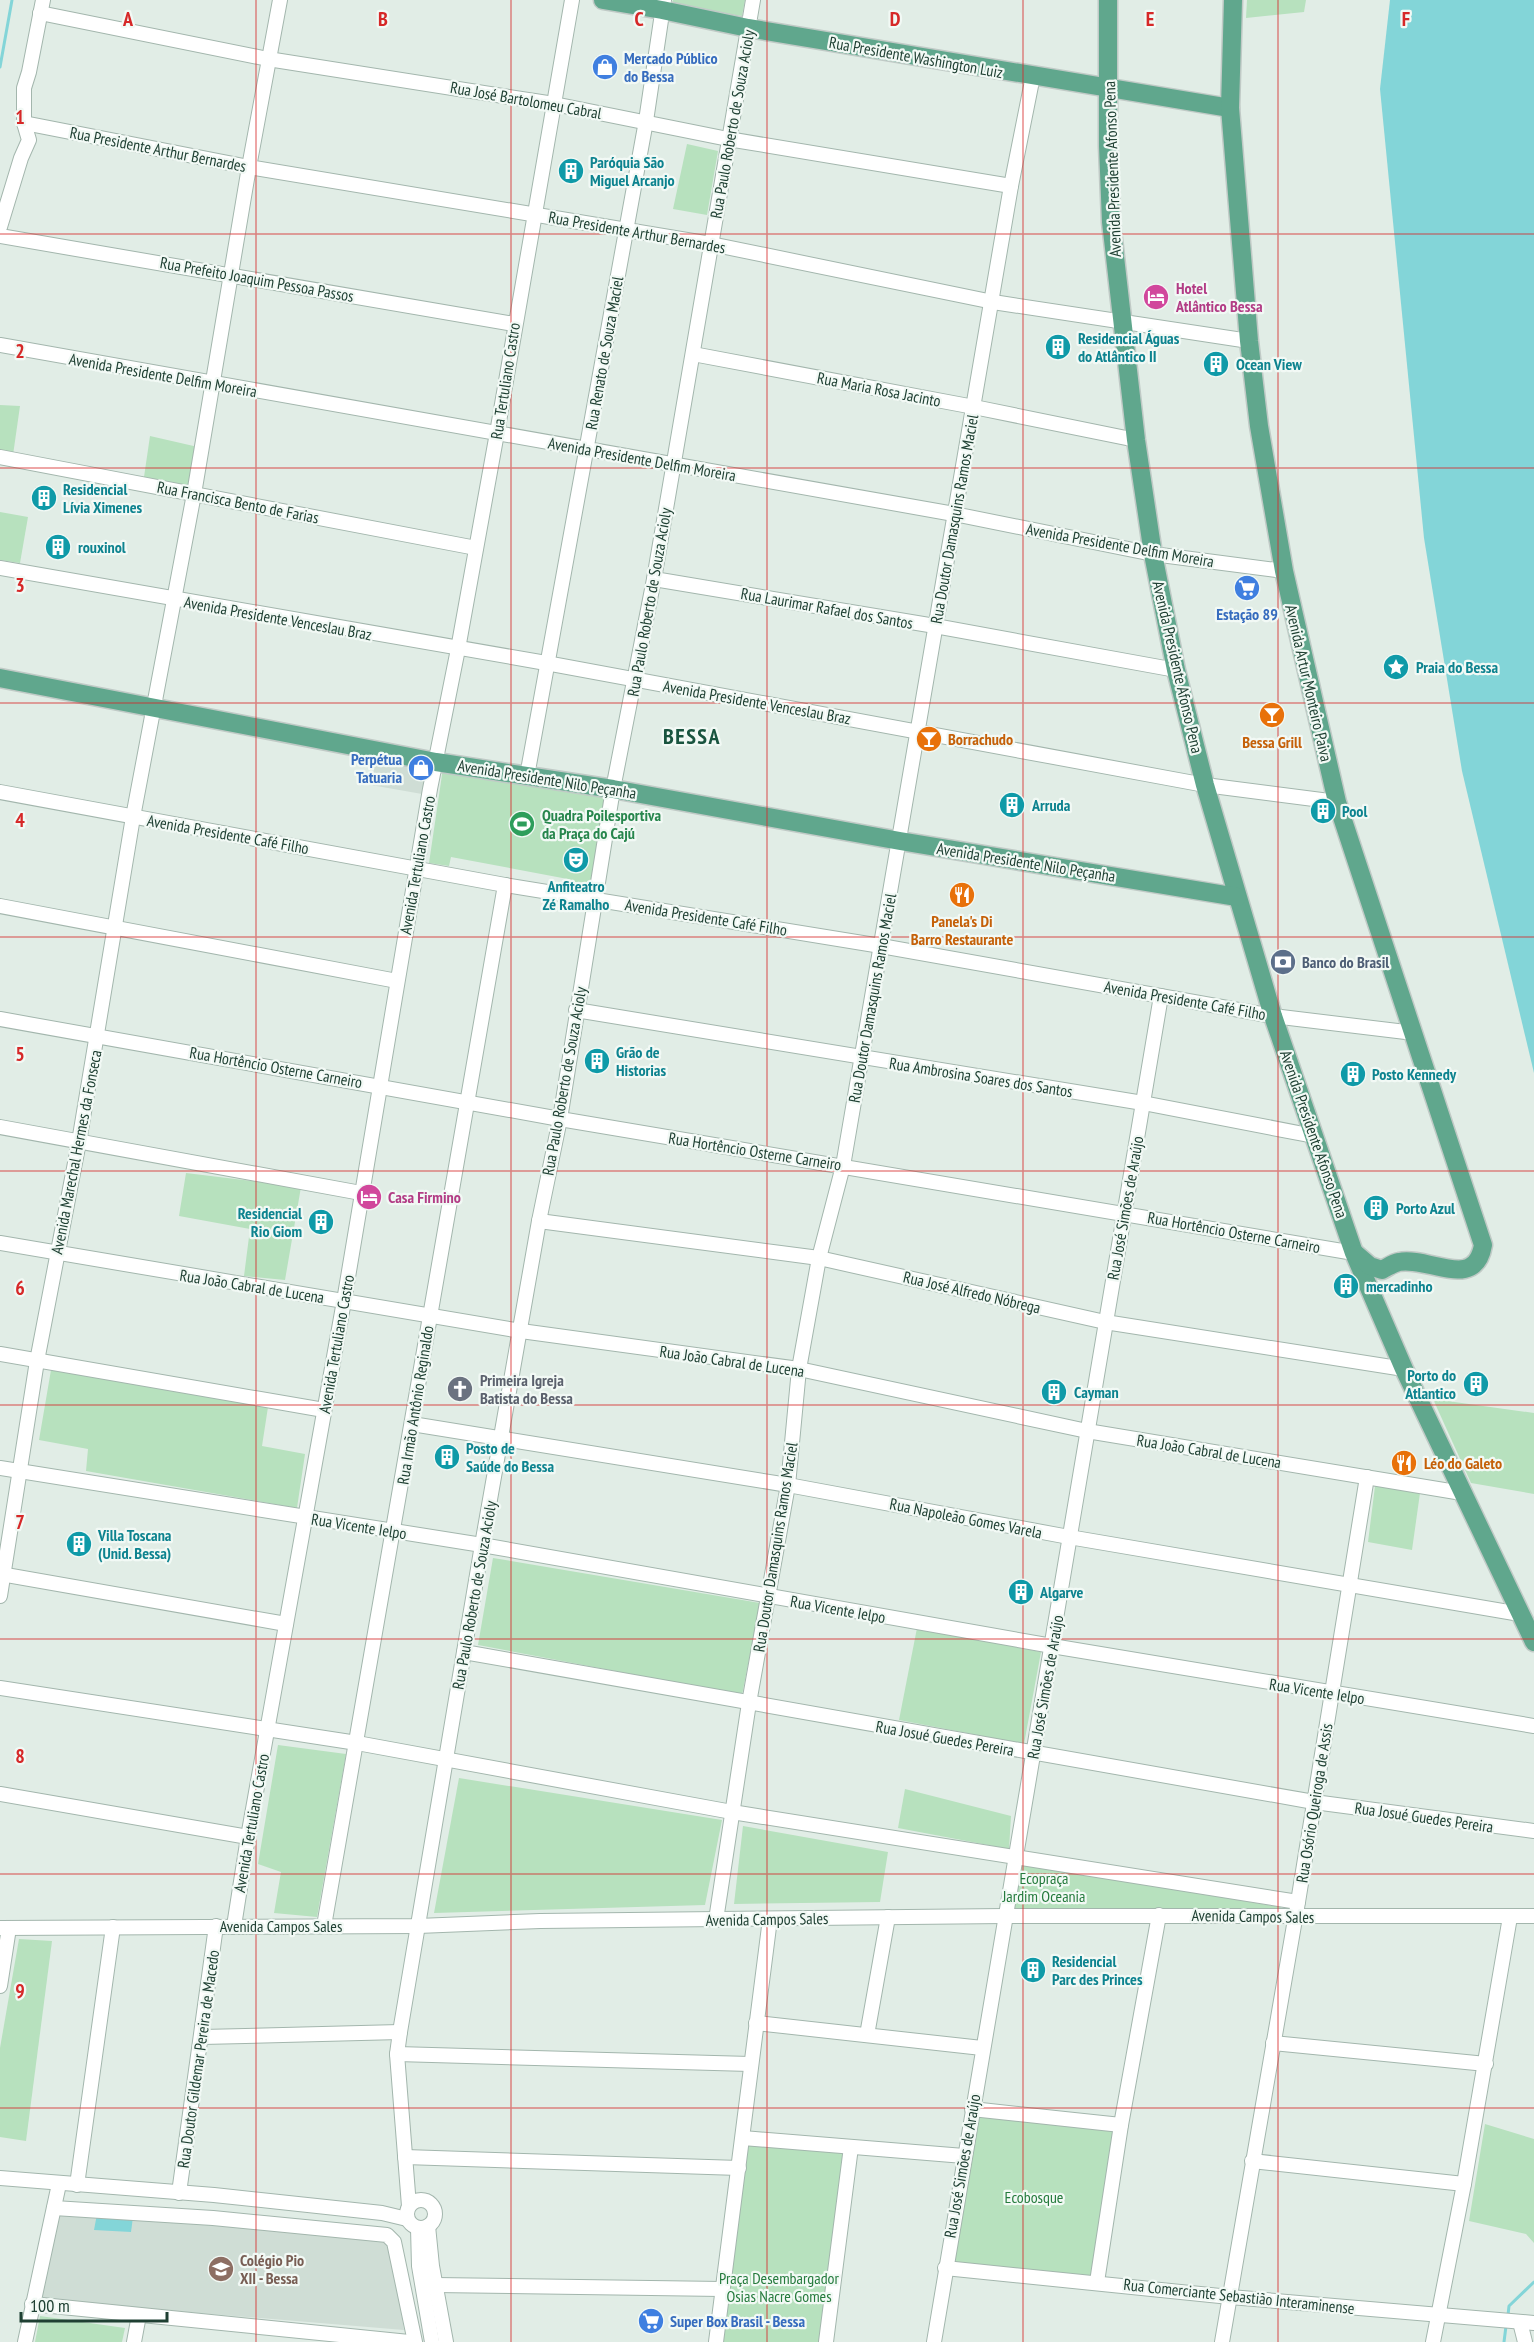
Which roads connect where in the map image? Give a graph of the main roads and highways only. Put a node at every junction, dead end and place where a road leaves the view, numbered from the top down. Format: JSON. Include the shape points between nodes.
{"nodes":[{"id":1,"x":603,"y":0,"type":"edge"},
{"id":2,"x":1108,"y":0,"type":"edge"},
{"id":3,"x":1233,"y":0,"type":"edge"},
{"id":4,"x":663,"y":5,"type":"edge"},
{"id":5,"x":1109,"y":88,"type":"junction"},
{"id":6,"x":1230,"y":108,"type":"junction"},
{"id":7,"x":0,"y":678,"type":"edge"},
{"id":8,"x":1237,"y":897,"type":"junction"},
{"id":9,"x":1354,"y":1253,"type":"junction"},
{"id":10,"x":1382,"y":1270,"type":"junction"},
{"id":11,"x":1378,"y":1309,"type":"junction"},
{"id":12,"x":1534,"y":1642,"type":"edge"}],
"edges":[{"from":1,"to":4,"type":"main road","name":"Rua Presidente Washington Luiz"},
{"from":2,"to":5,"type":"main road","name":"Avenida Presidente Afonso Pena"},
{"from":3,"to":6,"type":"main road","name":"Avenida Artur Monteiro Paiva"},
{"from":4,"to":5,"type":"main road","name":"Rua Presidente Washington Luiz","via":[[748,28]]},
{"from":5,"to":6,"type":"main road","name":"Rua Presidente Washington Luiz"},
{"from":5,"to":8,"type":"main road","name":"Avenida Presidente Afonso Pena","via":[[1111,222],[1153,554],[1176,670]]},
{"from":6,"to":10,"type":"main road","name":"Avenida Artur Monteiro Paiva","via":[[1249,341],[1284,572],[1337,802],[1482,1238],[1482,1253],[1473,1267],[1462,1270],[1400,1262]]},
{"from":7,"to":8,"type":"main road","name":"Avenida Presidente Nilo Peçanha","via":[[436,762]]},
{"from":8,"to":9,"type":"main road","name":"Avenida Presidente Afonso Pena"},
{"from":9,"to":10,"type":"main road","name":"Rua Hortêncio Osterne Carneiro"},
{"from":9,"to":11,"type":"main road","name":"Avenida Presidente Afonso Pena"},
{"from":10,"to":11,"type":"main road","name":"Avenida Presidente Afonso Pena"},
{"from":11,"to":12,"type":"main road","name":"Avenida Presidente Afonso Pena"}]}
